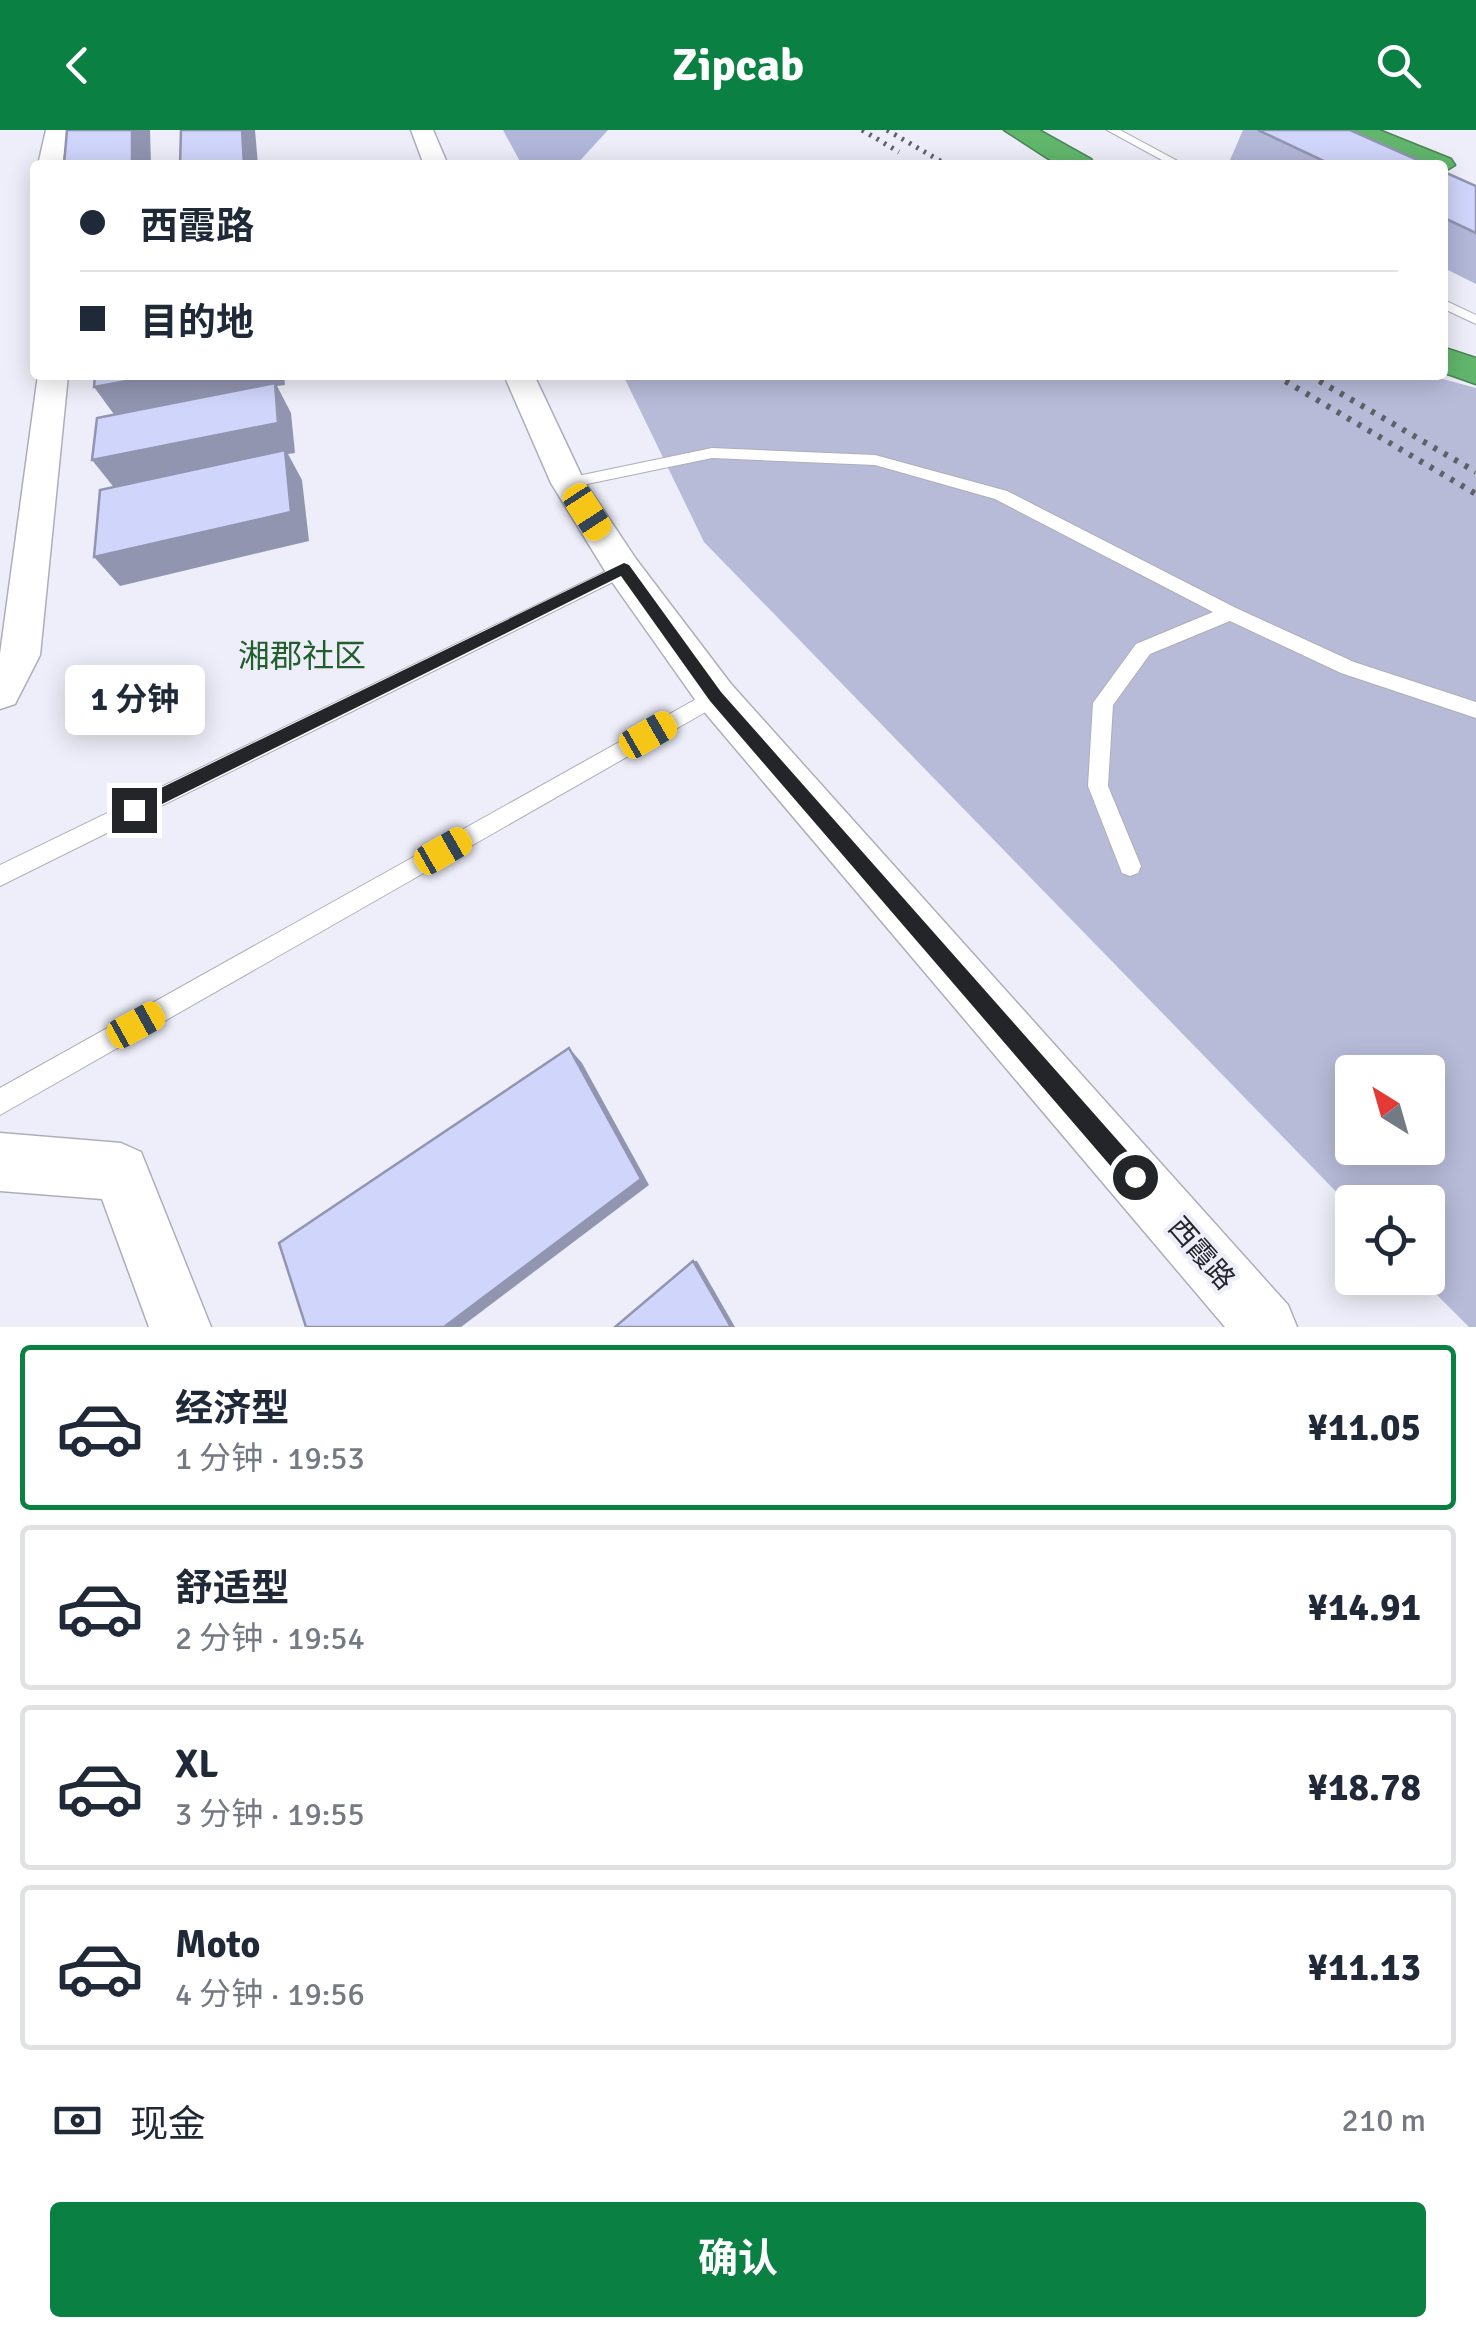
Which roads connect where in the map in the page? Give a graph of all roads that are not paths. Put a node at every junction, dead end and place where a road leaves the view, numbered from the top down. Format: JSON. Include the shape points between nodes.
{"nodes":[{"id":1,"x":57,"y":130,"type":"edge"},
{"id":2,"x":422,"y":130,"type":"edge"},
{"id":3,"x":1018,"y":130,"type":"edge"},
{"id":4,"x":1112,"y":130,"type":"edge"},
{"id":5,"x":1352,"y":130,"type":"edge"},
{"id":6,"x":1412,"y":130,"type":"edge"},
{"id":7,"x":51,"y":160,"type":"edge"},
{"id":8,"x":434,"y":160,"type":"edge"},
{"id":9,"x":1071,"y":160,"type":"edge"},
{"id":10,"x":1169,"y":160,"type":"edge"},
{"id":11,"x":1419,"y":160,"type":"edge"},
{"id":12,"x":1432,"y":160,"type":"edge"},
{"id":13,"x":1444,"y":160,"type":"edge"},
{"id":14,"x":1448,"y":306,"type":"edge"},
{"id":15,"x":1476,"y":320,"type":"edge"},
{"id":16,"x":1448,"y":360,"type":"edge"},
{"id":17,"x":1476,"y":372,"type":"edge"},
{"id":18,"x":52,"y":380,"type":"edge"},
{"id":19,"x":520,"y":380,"type":"edge"},
{"id":20,"x":568,"y":484,"type":"junction"},
{"id":21,"x":624,"y":568,"type":"junction"},
{"id":22,"x":1230,"y":613,"type":"junction"},
{"id":23,"x":0,"y":692,"type":"edge"},
{"id":24,"x":716,"y":696,"type":"junction"},
{"id":25,"x":1476,"y":710,"type":"edge"},
{"id":26,"x":1130,"y":866,"type":"dead end"},
{"id":27,"x":0,"y":876,"type":"edge"},
{"id":28,"x":0,"y":1102,"type":"edge"},
{"id":29,"x":0,"y":1162,"type":"edge"},
{"id":30,"x":180,"y":1327,"type":"edge"},
{"id":31,"x":1266,"y":1327,"type":"edge"}],
"edges":[{"from":1,"to":7,"type":"street"},
{"from":2,"to":8,"type":"street"},
{"from":3,"to":9,"type":"highway"},
{"from":4,"to":10,"type":"lane"},
{"from":5,"to":11,"type":"highway"},
{"from":5,"to":12,"type":"highway"},
{"from":6,"to":13,"type":"highway"},
{"from":14,"to":15,"type":"lane"},
{"from":16,"to":17,"type":"highway"},
{"from":18,"to":23,"type":"street","via":[[20,655]]},
{"from":19,"to":20,"type":"street","name":"西霞路"},
{"from":20,"to":21,"type":"street","name":"西霞路"},
{"from":20,"to":22,"type":"lane","via":[[712,453],[875,460],[1000,496]]},
{"from":21,"to":24,"type":"street","name":"西霞路"},
{"from":21,"to":27,"type":"lane"},
{"from":22,"to":25,"type":"lane","via":[[1348,668]]},
{"from":22,"to":26,"type":"lane","via":[[1144,649],[1103,703],[1098,786]]},
{"from":24,"to":28,"type":"lane"},
{"from":24,"to":31,"type":"street","name":"西霞路"},
{"from":29,"to":30,"type":"street","via":[[122,1172]]}]}
